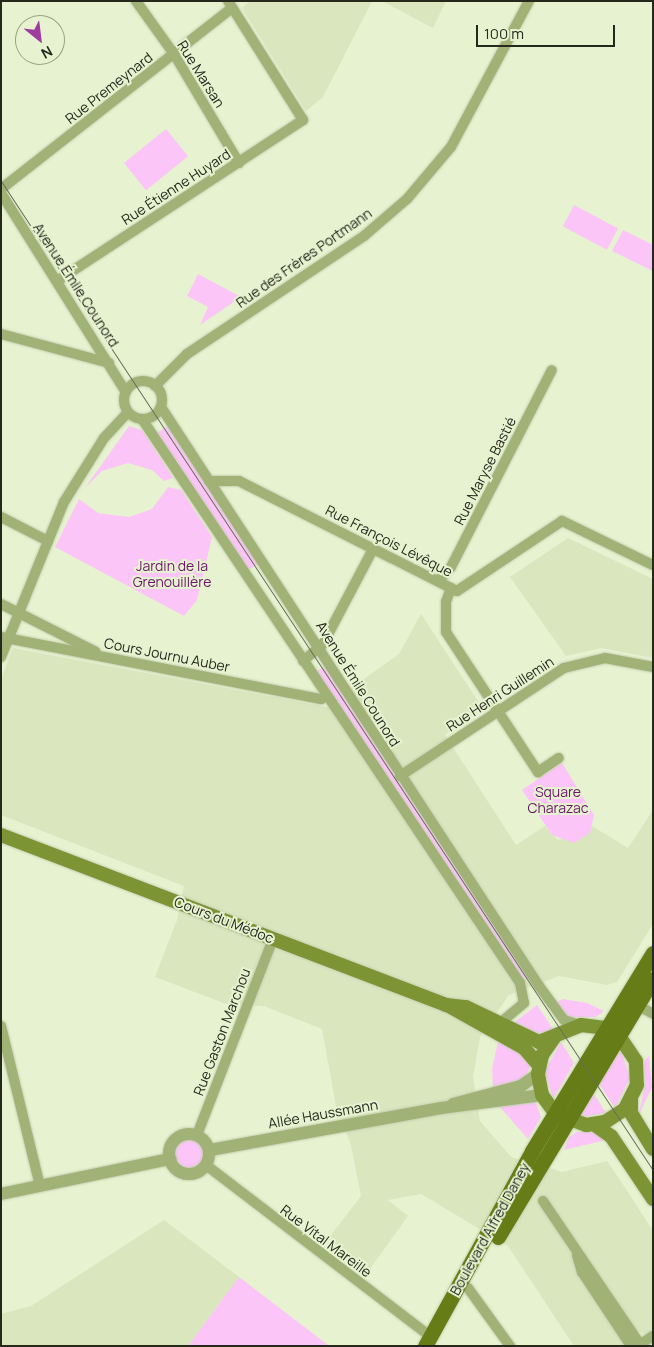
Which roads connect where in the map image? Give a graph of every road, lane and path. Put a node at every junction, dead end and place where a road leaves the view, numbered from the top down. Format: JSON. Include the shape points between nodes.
{"nodes":[{"id":1,"x":136,"y":1,"type":"edge"},
{"id":2,"x":528,"y":1,"type":"edge"},
{"id":3,"x":230,"y":5,"type":"edge"},
{"id":4,"x":174,"y":54,"type":"junction"},
{"id":5,"x":239,"y":163,"type":"junction"},
{"id":6,"x":1,"y":189,"type":"edge"},
{"id":7,"x":1,"y":193,"type":"edge"},
{"id":8,"x":58,"y":281,"type":"junction"},
{"id":9,"x":1,"y":334,"type":"edge"},
{"id":10,"x":109,"y":363,"type":"junction"},
{"id":11,"x":552,"y":370,"type":"dead end"},
{"id":12,"x":155,"y":386,"type":"junction"},
{"id":13,"x":126,"y":392,"type":"junction"},
{"id":14,"x":161,"y":407,"type":"junction"},
{"id":15,"x":128,"y":412,"type":"junction"},
{"id":16,"x":142,"y":419,"type":"junction"},
{"id":17,"x":209,"y":481,"type":"junction"},
{"id":18,"x":1,"y":517,"type":"edge"},
{"id":19,"x":48,"y":541,"type":"junction"},
{"id":20,"x":373,"y":549,"type":"junction"},
{"id":21,"x":653,"y":565,"type":"edge"},
{"id":22,"x":438,"y":581,"type":"junction"},
{"id":23,"x":451,"y":588,"type":"junction"},
{"id":24,"x":1,"y":604,"type":"edge"},
{"id":25,"x":19,"y":613,"type":"junction"},
{"id":26,"x":5,"y":638,"type":"edge"},
{"id":27,"x":319,"y":649,"type":"junction"},
{"id":28,"x":1,"y":657,"type":"edge"},
{"id":29,"x":105,"y":657,"type":"junction"},
{"id":30,"x":303,"y":661,"type":"junction"},
{"id":31,"x":653,"y":667,"type":"edge"},
{"id":32,"x":327,"y":694,"type":"junction"},
{"id":33,"x":498,"y":711,"type":"junction"},
{"id":34,"x":559,"y":758,"type":"dead end"},
{"id":35,"x":400,"y":776,"type":"junction"},
{"id":36,"x":1,"y":835,"type":"edge"},
{"id":37,"x":273,"y":938,"type":"junction"},
{"id":38,"x":653,"y":953,"type":"edge"},
{"id":39,"x":653,"y":979,"type":"edge"},
{"id":40,"x":446,"y":1005,"type":"junction"},
{"id":41,"x":638,"y":1005,"type":"junction"},
{"id":42,"x":653,"y":1014,"type":"edge"},
{"id":43,"x":500,"y":1022,"type":"junction"},
{"id":44,"x":1,"y":1026,"type":"edge"},
{"id":45,"x":582,"y":1026,"type":"junction"},
{"id":46,"x":605,"y":1028,"type":"junction"},
{"id":47,"x":619,"y":1036,"type":"junction"},
{"id":48,"x":554,"y":1038,"type":"junction"},
{"id":49,"x":538,"y":1070,"type":"junction"},
{"id":50,"x":542,"y":1095,"type":"junction"},
{"id":51,"x":631,"y":1100,"type":"junction"},
{"id":52,"x":441,"y":1108,"type":"junction"},
{"id":53,"x":554,"y":1113,"type":"junction"},
{"id":54,"x":568,"y":1121,"type":"junction"},
{"id":55,"x":596,"y":1125,"type":"junction"},
{"id":56,"x":197,"y":1135,"type":"junction"},
{"id":57,"x":653,"y":1149,"type":"edge"},
{"id":58,"x":210,"y":1150,"type":"junction"},
{"id":59,"x":170,"y":1159,"type":"junction"},
{"id":60,"x":206,"y":1165,"type":"junction"},
{"id":61,"x":40,"y":1186,"type":"junction"},
{"id":62,"x":1,"y":1194,"type":"edge"},
{"id":63,"x":653,"y":1199,"type":"edge"},
{"id":64,"x":543,"y":1201,"type":"dead end"},
{"id":65,"x":468,"y":1288,"type":"junction"},
{"id":66,"x":653,"y":1336,"type":"edge"},
{"id":67,"x":430,"y":1343,"type":"edge"},
{"id":68,"x":638,"y":1345,"type":"edge"},
{"id":69,"x":510,"y":1346,"type":"edge"}],
"edges":[{"from":1,"to":4,"type":"street","name":"Rue Marsan"},
{"from":2,"to":12,"type":"street","name":"Rue des Frères Portmann","via":[[451,147],[390,215],[187,354]]},
{"from":3,"to":4,"type":"street","name":"Rue Premeynard"},
{"from":3,"to":5,"type":"street","name":"Rue Étienne Huyard","via":[[300,112],[301,122]]},
{"from":4,"to":5,"type":"street","name":"Rue Marsan"},
{"from":4,"to":6,"type":"street","name":"Rue Premeynard"},
{"from":5,"to":8,"type":"street","name":"Rue Étienne Huyard"},
{"from":7,"to":8,"type":"street","name":"Avenue Émile Counord"},
{"from":8,"to":10,"type":"street","name":"Avenue Émile Counord"},
{"from":9,"to":10,"type":"street"},
{"from":10,"to":13,"type":"street","name":"Avenue Émile Counord"},
{"from":11,"to":22,"type":"street","name":"Rue Maryse Bastié","via":[[451,567]]},
{"from":12,"to":13,"type":"street","via":[[139,381]]},
{"from":12,"to":14,"type":"street","via":[[162,396]]},
{"from":13,"to":15,"type":"street"},
{"from":14,"to":16,"type":"street","via":[[152,417]]},
{"from":14,"to":17,"type":"street","name":"Avenue Émile Counord"},
{"from":15,"to":16,"type":"street"},
{"from":15,"to":19,"type":"street","via":[[79,475]]},
{"from":16,"to":30,"type":"street","name":"Avenue Émile Counord"},
{"from":17,"to":20,"type":"street","name":"Rue François Lévêque","via":[[239,481]]},
{"from":17,"to":27,"type":"street","name":"Avenue Émile Counord"},
{"from":18,"to":19,"type":"street"},
{"from":19,"to":25,"type":"street"},
{"from":20,"to":22,"type":"street","name":"Rue François Lévêque"},
{"from":20,"to":27,"type":"street"},
{"from":21,"to":23,"type":"street","name":"Rue François Lévêque","via":[[562,521],[466,588]]},
{"from":22,"to":23,"type":"street","name":"Rue François Lévêque"},
{"from":23,"to":33,"type":"street","via":[[446,602],[446,632]]},
{"from":24,"to":25,"type":"street"},
{"from":25,"to":26,"type":"street"},
{"from":25,"to":29,"type":"street"},
{"from":26,"to":28,"type":"street"},
{"from":26,"to":29,"type":"street","name":"Cours Journu Auber"},
{"from":27,"to":30,"type":"street"},
{"from":27,"to":35,"type":"street","name":"Avenue Émile Counord"},
{"from":29,"to":32,"type":"street","name":"Cours Journu Auber","via":[[321,699]]},
{"from":30,"to":32,"type":"street","name":"Avenue Émile Counord"},
{"from":31,"to":33,"type":"street","name":"Rue Henri Guillemin","via":[[621,658],[577,663]]},
{"from":32,"to":43,"type":"street","name":"Avenue Émile Counord","via":[[520,983],[524,1003]]},
{"from":33,"to":34,"type":"street","via":[[538,772]]},
{"from":33,"to":35,"type":"street","name":"Rue Henri Guillemin"},
{"from":35,"to":45,"type":"street","name":"Avenue Émile Counord","via":[[564,1020]]},
{"from":36,"to":37,"type":"main road","name":"Cours du Médoc"},
{"from":37,"to":40,"type":"main road","name":"Cours du Médoc"},
{"from":37,"to":56,"type":"street","name":"Rue Gaston Marchou"},
{"from":38,"to":46,"type":"main road","name":"Boulevard Alfred Daney"},
{"from":39,"to":41,"type":"main road","name":"Boulevard Alfred Daney"},
{"from":40,"to":43,"type":"main road","name":"Cours du Médoc","via":[[466,1007]]},
{"from":40,"to":49,"type":"main road","name":"Cours du Médoc","via":[[524,1048]]},
{"from":41,"to":42,"type":"street"},
{"from":41,"to":47,"type":"main road","name":"Boulevard Alfred Daney"},
{"from":43,"to":48,"type":"main road","name":"Cours du Médoc","via":[[538,1042]]},
{"from":44,"to":61,"type":"street"},
{"from":45,"to":46,"type":"main road"},
{"from":45,"to":48,"type":"main road"},
{"from":46,"to":47,"type":"main road"},
{"from":46,"to":53,"type":"main road","name":"Boulevard Alfred Daney"},
{"from":47,"to":51,"type":"main road","via":[[629,1047],[638,1069]]},
{"from":47,"to":54,"type":"main road","name":"Boulevard Alfred Daney"},
{"from":48,"to":49,"type":"main road"},
{"from":49,"to":50,"type":"main road"},
{"from":49,"to":52,"type":"street","name":"Allée Haussmann","via":[[521,1086]]},
{"from":50,"to":52,"type":"street","name":"Allée Haussmann"},
{"from":50,"to":53,"type":"main road"},
{"from":51,"to":55,"type":"main road","via":[[617,1116]]},
{"from":51,"to":57,"type":"main road","via":[[631,1113]]},
{"from":52,"to":58,"type":"street","name":"Allée Haussmann"},
{"from":53,"to":54,"type":"main road"},
{"from":53,"to":67,"type":"main road","name":"Boulevard Alfred Daney"},
{"from":54,"to":55,"type":"main road"},
{"from":54,"to":65,"type":"main road","name":"Boulevard Alfred Daney"},
{"from":55,"to":63,"type":"main road","via":[[611,1136]]},
{"from":56,"to":58,"type":"street"},
{"from":56,"to":59,"type":"street","via":[[174,1140]]},
{"from":58,"to":60,"type":"street"},
{"from":59,"to":60,"type":"street","via":[[184,1174],[196,1173]]},
{"from":59,"to":61,"type":"street"},
{"from":60,"to":67,"type":"street","name":"Rue Vital Mareille"},
{"from":61,"to":62,"type":"street"},
{"from":64,"to":68,"type":"street"},
{"from":65,"to":67,"type":"main road","name":"Boulevard Alfred Daney"},
{"from":65,"to":69,"type":"street"},
{"from":66,"to":68,"type":"street"}]}
